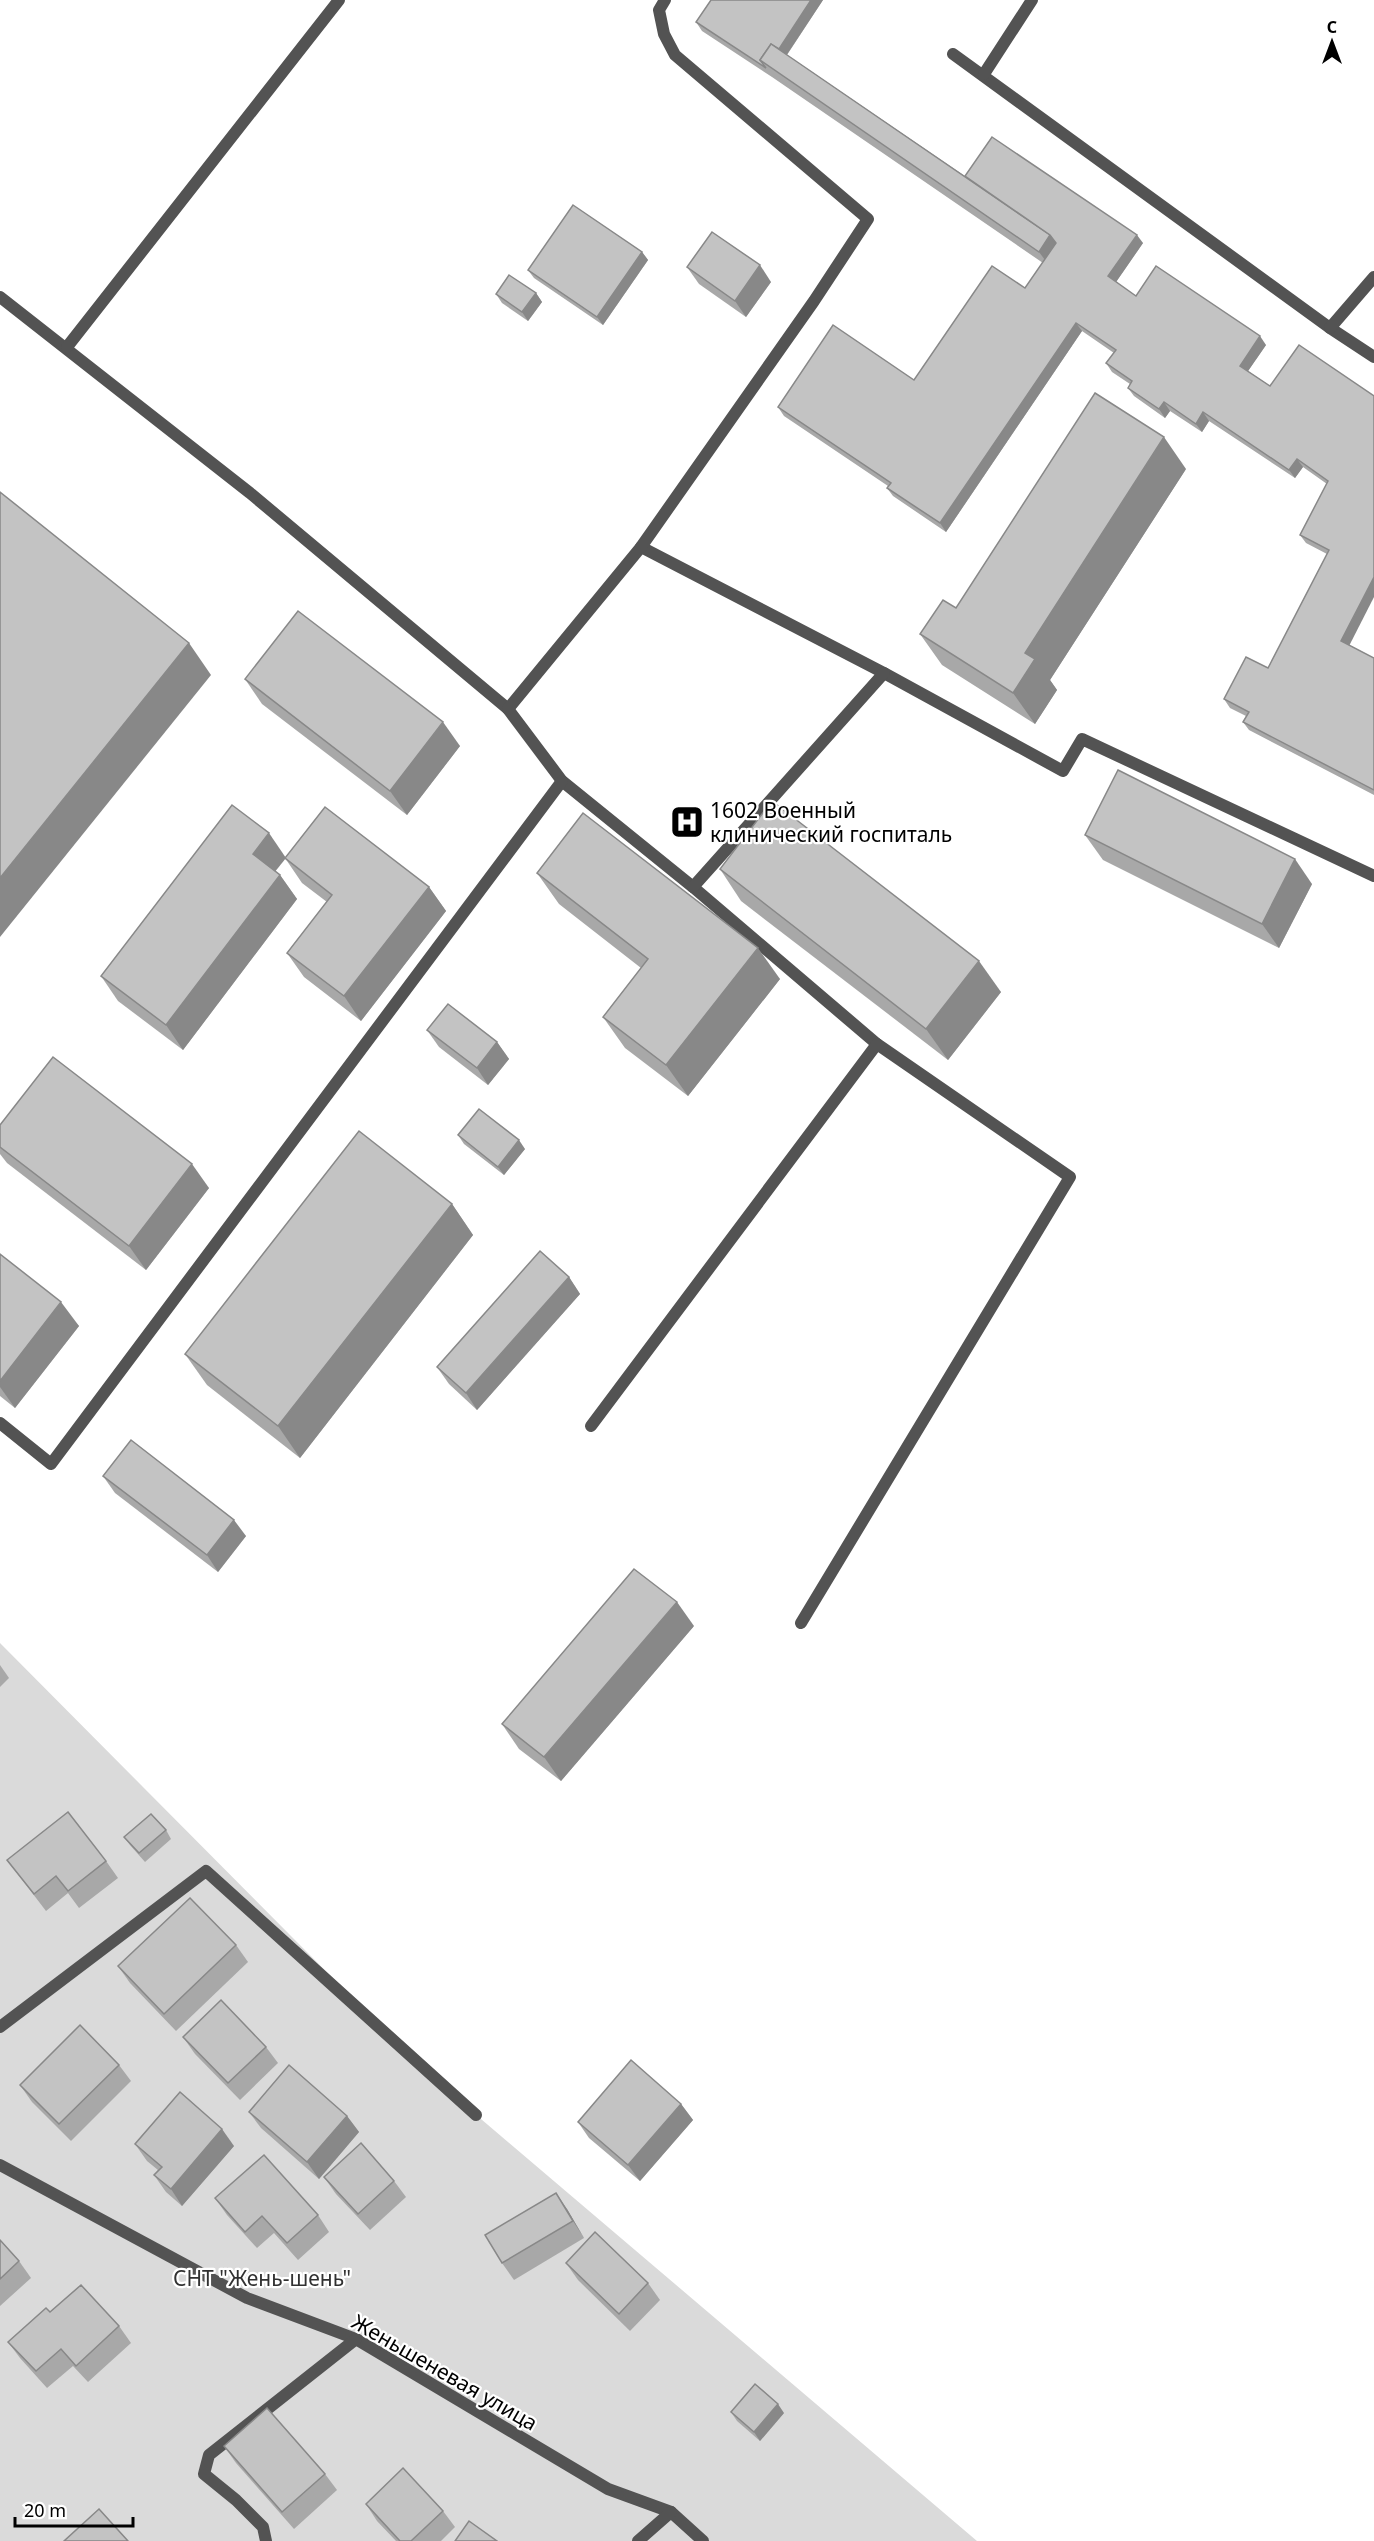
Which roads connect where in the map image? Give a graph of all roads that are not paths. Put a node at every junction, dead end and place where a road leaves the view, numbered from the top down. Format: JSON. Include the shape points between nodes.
{"nodes":[{"id":1,"x":339,"y":0,"type":"edge"},
{"id":2,"x":665,"y":0,"type":"edge"},
{"id":3,"x":1032,"y":0,"type":"edge"},
{"id":4,"x":953,"y":54,"type":"dead end"},
{"id":5,"x":984,"y":74,"type":"junction"},
{"id":6,"x":1374,"y":277,"type":"edge"},
{"id":7,"x":0,"y":297,"type":"edge"},
{"id":8,"x":1329,"y":328,"type":"junction"},
{"id":9,"x":67,"y":347,"type":"junction"},
{"id":10,"x":1374,"y":357,"type":"edge"},
{"id":11,"x":641,"y":548,"type":"junction"},
{"id":12,"x":884,"y":673,"type":"junction"},
{"id":13,"x":508,"y":708,"type":"junction"},
{"id":14,"x":562,"y":782,"type":"junction"},
{"id":15,"x":1374,"y":876,"type":"edge"},
{"id":16,"x":693,"y":887,"type":"junction"},
{"id":17,"x":877,"y":1044,"type":"junction"},
{"id":18,"x":0,"y":1423,"type":"edge"},
{"id":19,"x":591,"y":1426,"type":"dead end"},
{"id":20,"x":801,"y":1623,"type":"dead end"},
{"id":21,"x":0,"y":2026,"type":"edge"},
{"id":22,"x":476,"y":2115,"type":"dead end"},
{"id":23,"x":0,"y":2165,"type":"edge"},
{"id":24,"x":356,"y":2339,"type":"junction"},
{"id":25,"x":671,"y":2512,"type":"junction"},
{"id":26,"x":266,"y":2541,"type":"edge"},
{"id":27,"x":638,"y":2541,"type":"edge"},
{"id":28,"x":703,"y":2541,"type":"edge"}],
"edges":[{"from":1,"to":9,"type":"lane"},
{"from":2,"to":11,"type":"lane","via":[[659,10],[664,34],[675,55],[868,219]]},
{"from":3,"to":5,"type":"lane"},
{"from":4,"to":5,"type":"lane"},
{"from":5,"to":8,"type":"lane"},
{"from":6,"to":8,"type":"lane"},
{"from":7,"to":9,"type":"lane"},
{"from":8,"to":10,"type":"lane"},
{"from":9,"to":13,"type":"lane"},
{"from":11,"to":12,"type":"lane"},
{"from":11,"to":13,"type":"lane"},
{"from":12,"to":15,"type":"lane","via":[[1063,771],[1082,739]]},
{"from":12,"to":16,"type":"lane"},
{"from":13,"to":14,"type":"lane"},
{"from":14,"to":16,"type":"lane"},
{"from":14,"to":18,"type":"lane","via":[[51,1464]]},
{"from":16,"to":17,"type":"lane"},
{"from":17,"to":19,"type":"lane"},
{"from":17,"to":20,"type":"lane","via":[[1070,1176]]},
{"from":21,"to":22,"type":"lane","via":[[206,1871]]},
{"from":23,"to":24,"type":"lane","name":"Женьшеневая улица","via":[[247,2298]]},
{"from":24,"to":25,"type":"lane","name":"Женьшеневая улица","via":[[608,2489]]},
{"from":24,"to":26,"type":"lane","via":[[209,2455],[204,2474],[263,2527]]},
{"from":25,"to":27,"type":"lane"},
{"from":25,"to":28,"type":"lane","name":"Женьшеневая улица"}]}
